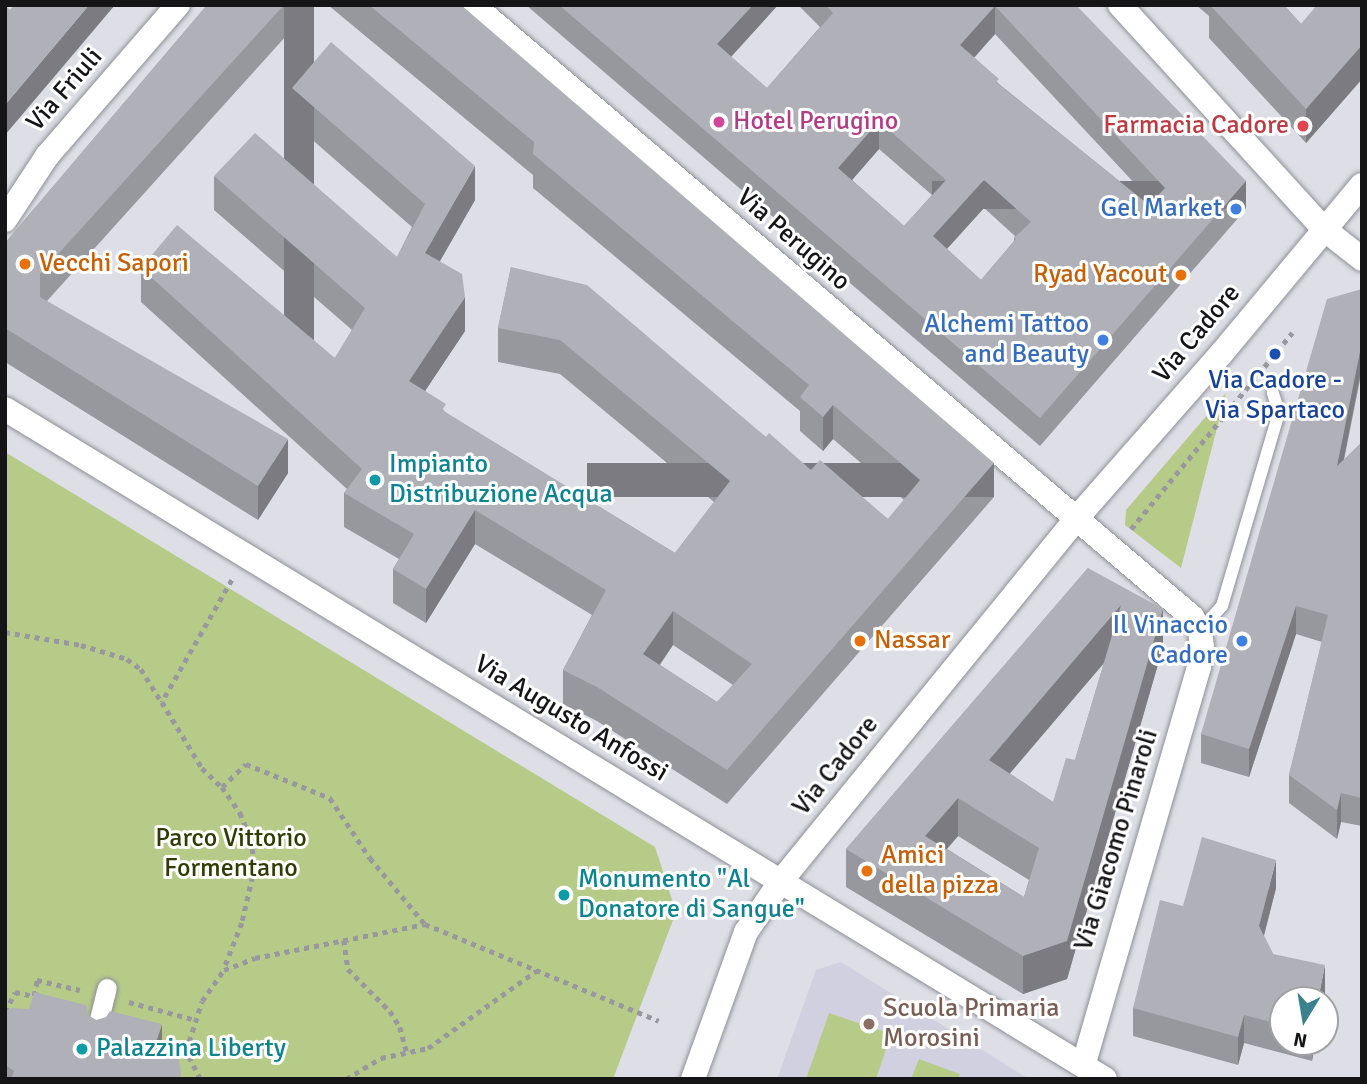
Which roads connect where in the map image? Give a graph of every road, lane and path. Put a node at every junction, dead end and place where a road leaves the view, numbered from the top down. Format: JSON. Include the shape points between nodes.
{"nodes":[{"id":1,"x":178,"y":5,"type":"edge"},
{"id":2,"x":473,"y":5,"type":"edge"},
{"id":3,"x":1122,"y":6,"type":"edge"},
{"id":4,"x":1362,"y":185,"type":"edge"},
{"id":5,"x":5,"y":220,"type":"edge"},
{"id":6,"x":1324,"y":229,"type":"junction"},
{"id":7,"x":1362,"y":259,"type":"edge"},
{"id":8,"x":1292,"y":333,"type":"dead end"},
{"id":9,"x":1273,"y":393,"type":"dead end"},
{"id":10,"x":5,"y":409,"type":"edge"},
{"id":11,"x":1075,"y":520,"type":"junction"},
{"id":12,"x":1128,"y":533,"type":"dead end"},
{"id":13,"x":232,"y":580,"type":"dead end"},
{"id":14,"x":1200,"y":631,"type":"junction"},
{"id":15,"x":5,"y":632,"type":"edge"},
{"id":16,"x":162,"y":702,"type":"junction"},
{"id":17,"x":222,"y":787,"type":"junction"},
{"id":18,"x":781,"y":881,"type":"junction"},
{"id":19,"x":425,"y":924,"type":"junction"},
{"id":20,"x":344,"y":940,"type":"junction"},
{"id":21,"x":224,"y":970,"type":"junction"},
{"id":22,"x":536,"y":971,"type":"junction"},
{"id":23,"x":107,"y":988,"type":"dead end"},
{"id":24,"x":659,"y":1021,"type":"dead end"},
{"id":25,"x":97,"y":1023,"type":"edge"},
{"id":26,"x":407,"y":1053,"type":"junction"},
{"id":27,"x":1083,"y":1065,"type":"junction"},
{"id":28,"x":200,"y":1079,"type":"edge"},
{"id":29,"x":346,"y":1079,"type":"edge"},
{"id":30,"x":693,"y":1079,"type":"edge"},
{"id":31,"x":1105,"y":1079,"type":"edge"}],
"edges":[{"from":1,"to":5,"type":"street","name":"Via Friuli","via":[[47,156]]},
{"from":2,"to":11,"type":"street","name":"Via Perugino"},
{"from":3,"to":6,"type":"street"},
{"from":4,"to":6,"type":"street","name":"Via Cadore"},
{"from":6,"to":7,"type":"street"},
{"from":6,"to":11,"type":"street","name":"Via Cadore"},
{"from":8,"to":12,"type":"path"},
{"from":9,"to":14,"type":"lane","via":[[1279,412],[1222,606]]},
{"from":10,"to":18,"type":"street","name":"Via Augusto Anfossi"},
{"from":11,"to":14,"type":"street","via":[[1192,617]]},
{"from":11,"to":18,"type":"street","name":"Via Cadore"},
{"from":13,"to":16,"type":"path"},
{"from":14,"to":27,"type":"street","name":"Via Giacomo Pinaroli","via":[[1199,667]]},
{"from":15,"to":16,"type":"path","via":[[81,645],[127,659],[141,669]]},
{"from":16,"to":17,"type":"path","via":[[202,768]]},
{"from":17,"to":19,"type":"path","via":[[246,764],[330,798],[370,858]]},
{"from":17,"to":21,"type":"path","via":[[251,839],[255,867],[242,923]]},
{"from":18,"to":27,"type":"street","name":"Via Augusto Anfossi"},
{"from":18,"to":30,"type":"street","name":"Via Cadore","via":[[746,932]]},
{"from":19,"to":20,"type":"path"},
{"from":19,"to":22,"type":"path"},
{"from":20,"to":21,"type":"path","via":[[255,958]]},
{"from":20,"to":26,"type":"path","via":[[348,969],[390,1011]]},
{"from":21,"to":28,"type":"path","via":[[202,1001],[186,1051]]},
{"from":22,"to":24,"type":"path"},
{"from":22,"to":26,"type":"path","via":[[428,1048]]},
{"from":23,"to":25,"type":"street"},
{"from":26,"to":29,"type":"path","via":[[381,1058]]},
{"from":27,"to":31,"type":"street","name":"Via Augusto Anfossi"}]}
